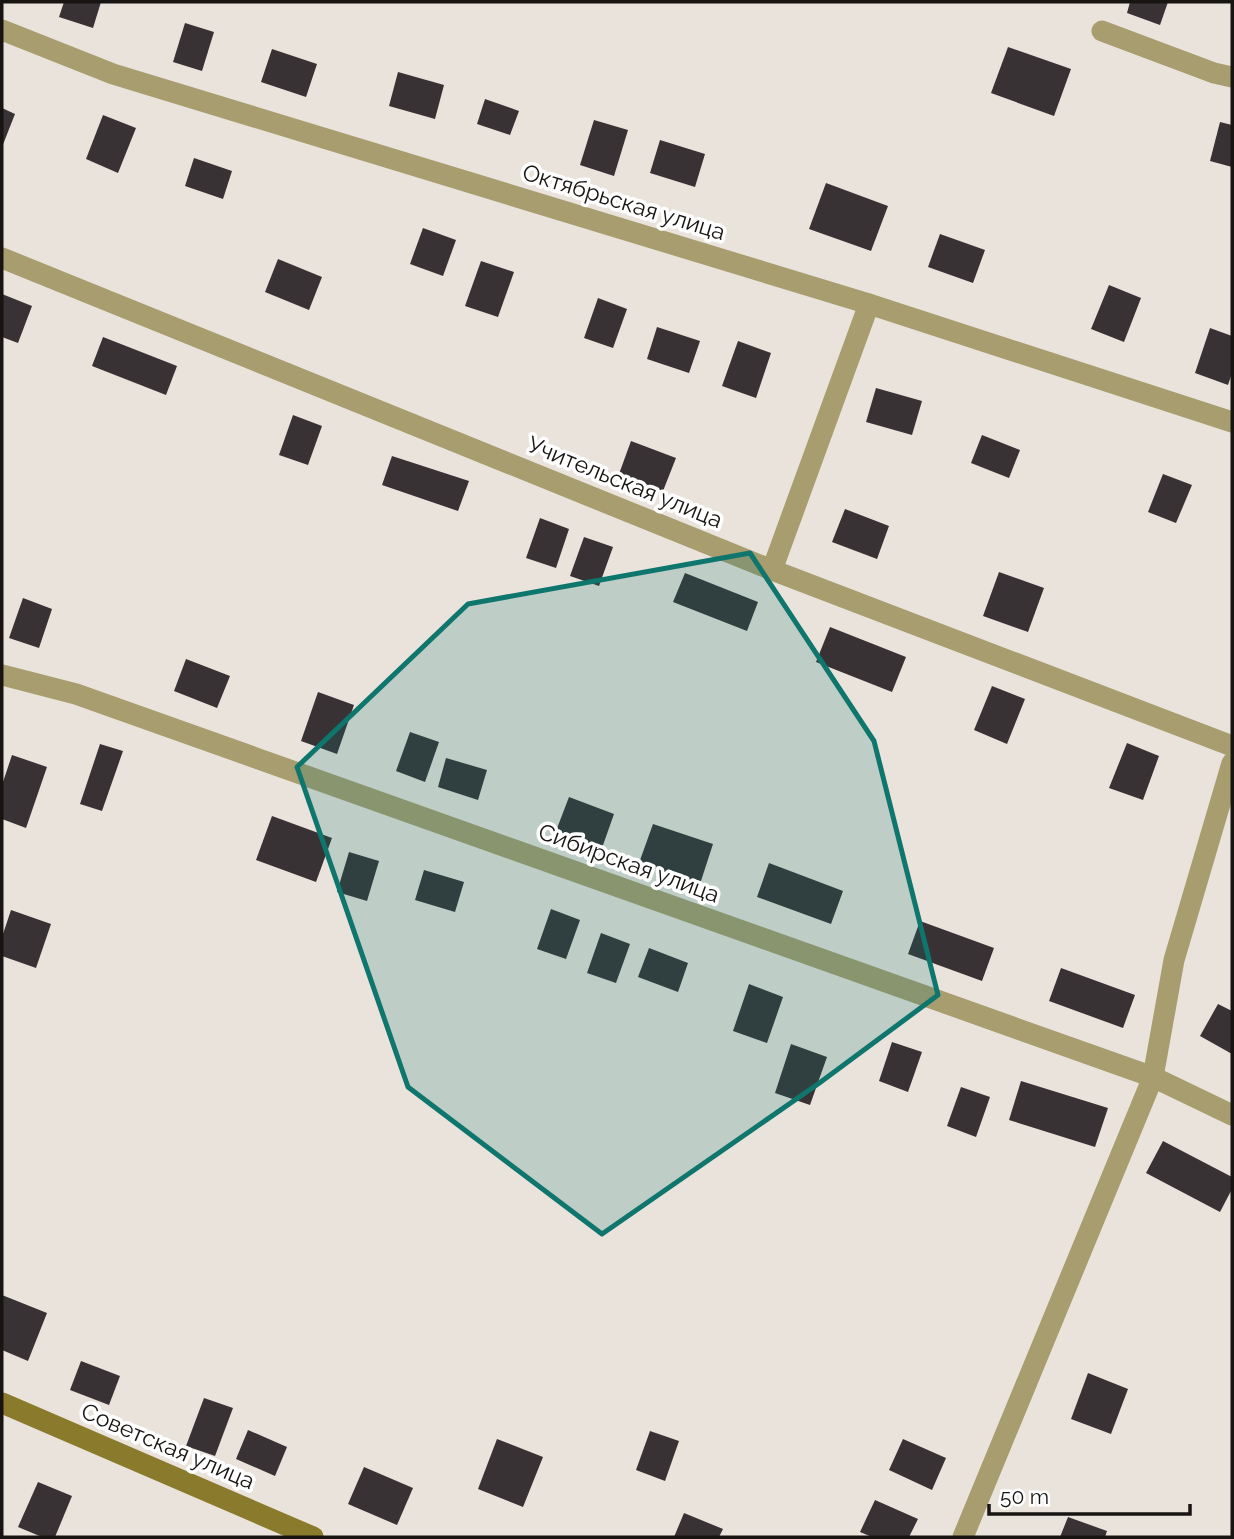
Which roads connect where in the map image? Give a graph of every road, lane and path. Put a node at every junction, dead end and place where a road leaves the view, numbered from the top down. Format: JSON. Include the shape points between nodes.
{"nodes":[{"id":1,"x":2,"y":30,"type":"edge"},
{"id":2,"x":1102,"y":32,"type":"dead end"},
{"id":3,"x":1232,"y":77,"type":"edge"},
{"id":4,"x":2,"y":258,"type":"edge"},
{"id":5,"x":869,"y":304,"type":"junction"},
{"id":6,"x":1232,"y":422,"type":"edge"},
{"id":7,"x":772,"y":570,"type":"junction"},
{"id":8,"x":2,"y":676,"type":"edge"},
{"id":9,"x":1232,"y":746,"type":"edge"},
{"id":10,"x":1232,"y":763,"type":"edge"},
{"id":11,"x":1153,"y":1077,"type":"junction"},
{"id":12,"x":1232,"y":1115,"type":"edge"},
{"id":13,"x":2,"y":1403,"type":"edge"},
{"id":14,"x":313,"y":1537,"type":"edge"},
{"id":15,"x":963,"y":1537,"type":"edge"}],
"edges":[{"from":1,"to":5,"type":"street","name":"Октябрьская улица","via":[[113,74]]},
{"from":2,"to":3,"type":"street"},
{"from":4,"to":7,"type":"street","name":"Учительская улица"},
{"from":5,"to":6,"type":"street","name":"Октябрьская улица"},
{"from":5,"to":7,"type":"street"},
{"from":7,"to":9,"type":"street","name":"Учительская улица"},
{"from":8,"to":11,"type":"street","name":"Сибирская улица","via":[[76,694]]},
{"from":10,"to":11,"type":"street","via":[[1174,960]]},
{"from":11,"to":12,"type":"street","name":"Сибирская улица"},
{"from":11,"to":15,"type":"street"},
{"from":13,"to":14,"type":"main road","name":"Советская улица"}]}
